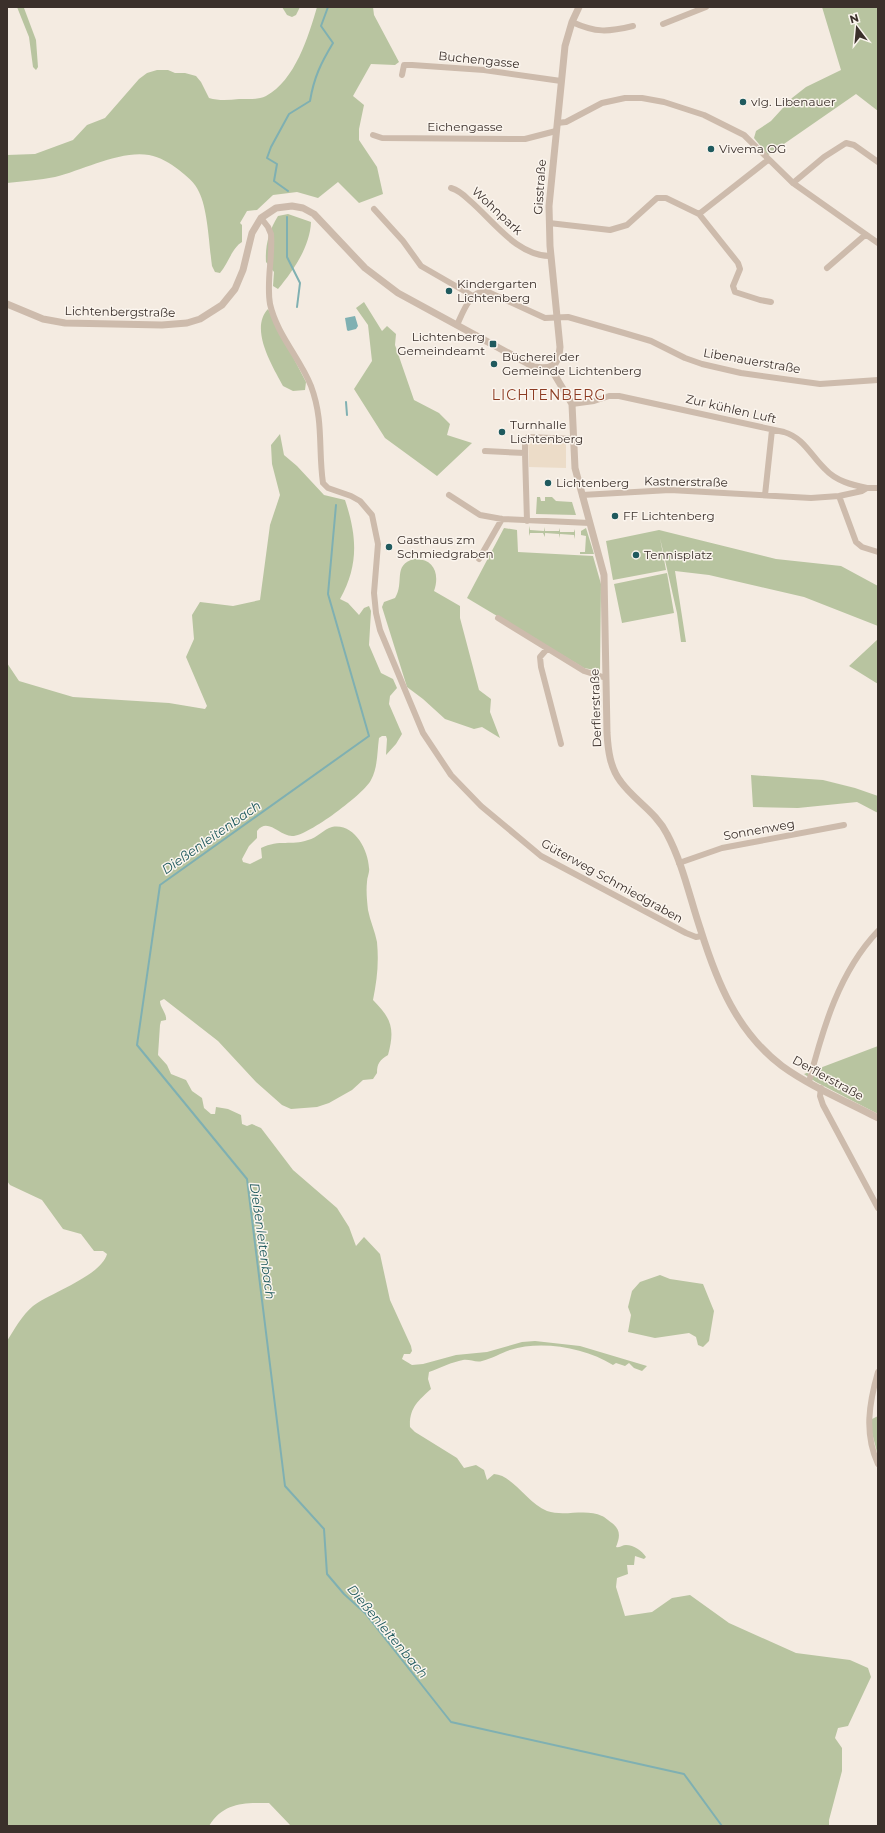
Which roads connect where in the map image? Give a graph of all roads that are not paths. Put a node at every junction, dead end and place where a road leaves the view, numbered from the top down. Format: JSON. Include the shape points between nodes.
{"nodes":[{"id":1,"x":706,"y":7,"type":"edge"},
{"id":2,"x":576,"y":8,"type":"edge"},
{"id":3,"x":572,"y":22,"type":"junction"},
{"id":4,"x":663,"y":24,"type":"dead end"},
{"id":5,"x":633,"y":26,"type":"dead end"},
{"id":6,"x":402,"y":75,"type":"dead end"},
{"id":7,"x":561,"y":81,"type":"junction"},
{"id":8,"x":557,"y":123,"type":"junction"},
{"id":9,"x":556,"y":131,"type":"junction"},
{"id":10,"x":374,"y":135,"type":"dead end"},
{"id":11,"x":768,"y":160,"type":"junction"},
{"id":12,"x":878,"y":162,"type":"edge"},
{"id":13,"x":793,"y":183,"type":"junction"},
{"id":14,"x":451,"y":188,"type":"dead end"},
{"id":15,"x":374,"y":209,"type":"dead end"},
{"id":16,"x":699,"y":214,"type":"junction"},
{"id":17,"x":261,"y":218,"type":"junction"},
{"id":18,"x":549,"y":223,"type":"junction"},
{"id":19,"x":865,"y":235,"type":"junction"},
{"id":20,"x":878,"y":243,"type":"edge"},
{"id":21,"x":550,"y":256,"type":"junction"},
{"id":22,"x":827,"y":268,"type":"dead end"},
{"id":23,"x":473,"y":296,"type":"junction"},
{"id":24,"x":771,"y":302,"type":"dead end"},
{"id":25,"x":7,"y":304,"type":"edge"},
{"id":26,"x":558,"y":318,"type":"junction"},
{"id":27,"x":457,"y":325,"type":"junction"},
{"id":28,"x":550,"y":367,"type":"junction"},
{"id":29,"x":878,"y":380,"type":"edge"},
{"id":30,"x":572,"y":404,"type":"junction"},
{"id":31,"x":772,"y":430,"type":"junction"},
{"id":32,"x":574,"y":439,"type":"junction"},
{"id":33,"x":485,"y":451,"type":"dead end"},
{"id":34,"x":526,"y":453,"type":"junction"},
{"id":35,"x":868,"y":488,"type":"junction"},
{"id":36,"x":878,"y":488,"type":"edge"},
{"id":37,"x":449,"y":495,"type":"dead end"},
{"id":38,"x":582,"y":495,"type":"junction"},
{"id":39,"x":765,"y":495,"type":"junction"},
{"id":40,"x":839,"y":496,"type":"junction"},
{"id":41,"x":502,"y":519,"type":"junction"},
{"id":42,"x":527,"y":521,"type":"junction"},
{"id":43,"x":590,"y":523,"type":"junction"},
{"id":44,"x":878,"y":552,"type":"edge"},
{"id":45,"x":479,"y":559,"type":"dead end"},
{"id":46,"x":498,"y":618,"type":"dead end"},
{"id":47,"x":547,"y":649,"type":"junction"},
{"id":48,"x":606,"y":678,"type":"junction"},
{"id":49,"x":561,"y":744,"type":"dead end"},
{"id":50,"x":844,"y":825,"type":"dead end"},
{"id":51,"x":679,"y":863,"type":"junction"},
{"id":52,"x":878,"y":930,"type":"edge"},
{"id":53,"x":702,"y":936,"type":"junction"},
{"id":54,"x":871,"y":938,"type":"junction"},
{"id":55,"x":878,"y":938,"type":"edge"},
{"id":56,"x":809,"y":1082,"type":"junction"},
{"id":57,"x":820,"y":1088,"type":"junction"},
{"id":58,"x":878,"y":1118,"type":"edge"},
{"id":59,"x":878,"y":1208,"type":"edge"},
{"id":60,"x":878,"y":1372,"type":"edge"},
{"id":61,"x":878,"y":1464,"type":"edge"}],
"edges":[{"from":1,"to":4,"type":"street"},
{"from":2,"to":3,"type":"street","name":"Gisstraße"},
{"from":3,"to":5,"type":"street","via":[[599,31]]},
{"from":3,"to":7,"type":"street","name":"Gisstraße","via":[[565,46]]},
{"from":6,"to":7,"type":"street","name":"Buchengasse","via":[[404,65],[412,65],[484,70]]},
{"from":7,"to":8,"type":"street","name":"Gisstraße"},
{"from":8,"to":9,"type":"street","name":"Gisstraße"},
{"from":8,"to":11,"type":"street","via":[[566,122],[610,101],[642,98],[685,108],[733,129],[748,138]]},
{"from":9,"to":10,"type":"street","name":"Eichengasse","via":[[524,139],[382,138]]},
{"from":9,"to":18,"type":"street","name":"Gisstraße"},
{"from":11,"to":13,"type":"street"},
{"from":11,"to":16,"type":"street"},
{"from":12,"to":13,"type":"street","via":[[854,145],[846,143],[824,157]]},
{"from":13,"to":19,"type":"street"},
{"from":14,"to":21,"type":"street","name":"Wohnpark","via":[[471,201],[519,246],[542,256]]},
{"from":15,"to":23,"type":"street","via":[[403,241],[421,266]]},
{"from":16,"to":18,"type":"street","via":[[663,197],[657,198],[631,222],[616,229]]},
{"from":16,"to":24,"type":"street","via":[[740,266],[733,290],[748,297]]},
{"from":17,"to":25,"type":"street","name":"Lichtenbergstraße","via":[[252,233],[243,270],[235,289],[222,305],[200,319],[162,325],[65,323],[43,319]]},
{"from":17,"to":27,"type":"street","via":[[280,207],[292,206],[309,210],[378,279],[410,301]]},
{"from":17,"to":53,"type":"street","name":"Güterweg Schmiedgraben","via":[[271,234],[271,308],[281,333],[310,385],[319,416],[323,483],[328,488],[360,501],[372,515],[378,544],[374,593],[377,621],[421,729],[438,758],[459,785],[481,806],[556,865],[686,934]]},
{"from":18,"to":21,"type":"street","name":"Gisstraße"},
{"from":19,"to":20,"type":"street"},
{"from":19,"to":22,"type":"street"},
{"from":21,"to":26,"type":"street","name":"Gisstraße"},
{"from":23,"to":26,"type":"street","name":"Libenauerstraße","via":[[481,292],[490,292],[545,318]]},
{"from":23,"to":27,"type":"street"},
{"from":26,"to":28,"type":"street","name":"Gisstraße","via":[[559,355],[555,364]]},
{"from":26,"to":29,"type":"street","name":"Libenauerstraße","via":[[574,318],[624,333],[650,341],[702,364],[740,373],[820,384]]},
{"from":27,"to":28,"type":"street","via":[[534,367]]},
{"from":28,"to":30,"type":"street","name":"Derflerstraße"},
{"from":30,"to":31,"type":"street","name":"Zur kühlen Luft","via":[[619,396]]},
{"from":30,"to":32,"type":"street","name":"Derflerstraße"},
{"from":31,"to":35,"type":"street","name":"Zur kühlen Luft","via":[[790,434],[800,440],[832,475],[848,483]]},
{"from":31,"to":39,"type":"street"},
{"from":32,"to":34,"type":"street","via":[[528,437]]},
{"from":32,"to":38,"type":"street","name":"Derflerstraße","via":[[575,468]]},
{"from":33,"to":34,"type":"street"},
{"from":34,"to":42,"type":"street"},
{"from":35,"to":36,"type":"street","name":"Kastnerstraße"},
{"from":35,"to":40,"type":"street","name":"Kastnerstraße"},
{"from":37,"to":41,"type":"street","via":[[480,515]]},
{"from":38,"to":39,"type":"street","name":"Kastnerstraße","via":[[670,490]]},
{"from":38,"to":43,"type":"street","name":"Derflerstraße"},
{"from":39,"to":40,"type":"street","name":"Kastnerstraße","via":[[811,498]]},
{"from":40,"to":44,"type":"street","via":[[856,542],[862,547]]},
{"from":41,"to":42,"type":"street"},
{"from":41,"to":45,"type":"street"},
{"from":42,"to":43,"type":"street"},
{"from":43,"to":48,"type":"street","name":"Derflerstraße","via":[[604,582]]},
{"from":46,"to":47,"type":"street"},
{"from":47,"to":48,"type":"street","via":[[584,671]]},
{"from":47,"to":49,"type":"street","via":[[540,657],[541,667]]},
{"from":48,"to":51,"type":"street","name":"Derflerstraße","via":[[607,741],[613,767],[624,786],[661,824]]},
{"from":50,"to":51,"type":"street","name":"Sonnenweg","via":[[714,850]]},
{"from":51,"to":53,"type":"street","name":"Derflerstraße"},
{"from":52,"to":54,"type":"street"},
{"from":53,"to":56,"type":"street","name":"Derflerstraße","via":[[720,986],[738,1020],[769,1055]]},
{"from":54,"to":55,"type":"street"},
{"from":54,"to":56,"type":"street","via":[[850,968],[836,996]]},
{"from":56,"to":57,"type":"street","name":"Derflerstraße"},
{"from":57,"to":58,"type":"street","name":"Derflerstraße"},
{"from":57,"to":59,"type":"street","via":[[823,1105]]},
{"from":60,"to":61,"type":"street","via":[[868,1423],[871,1445]]}]}
